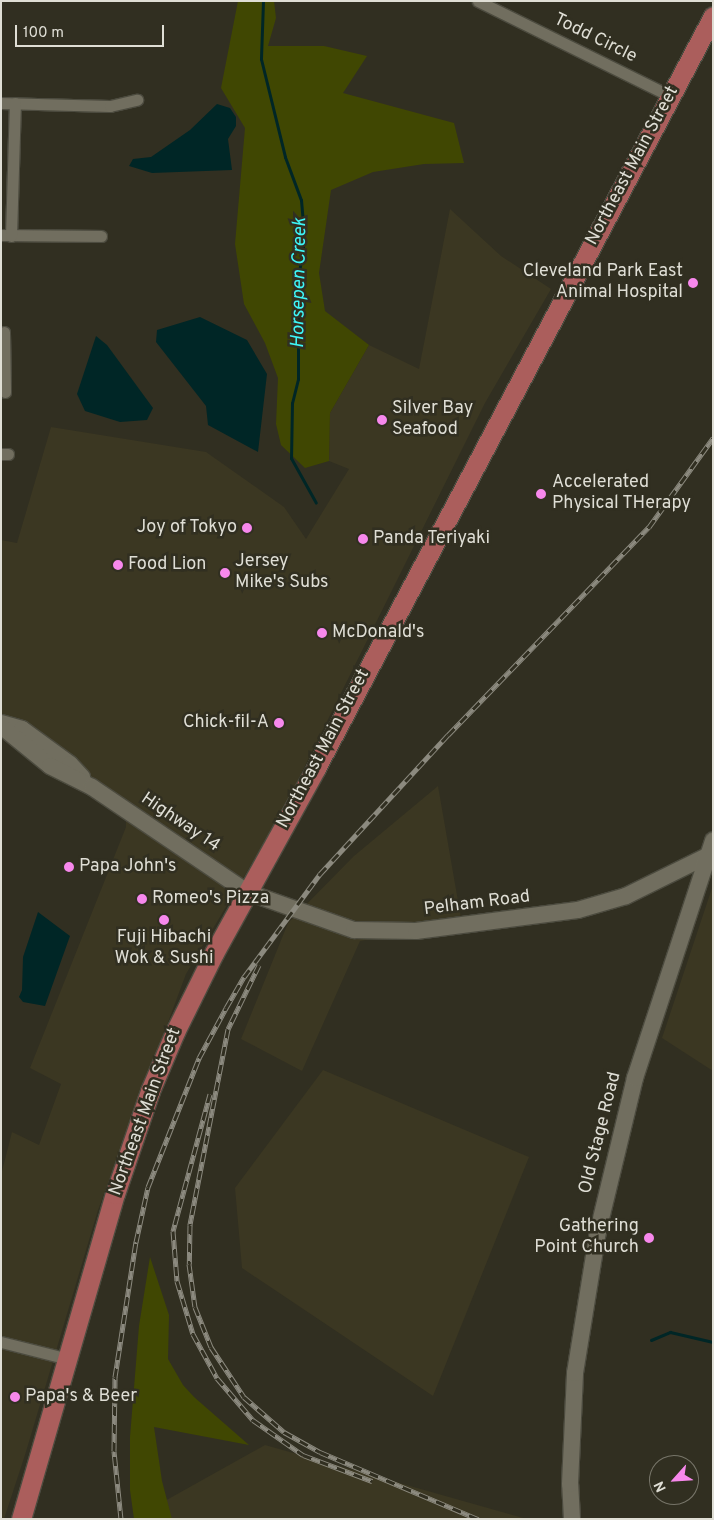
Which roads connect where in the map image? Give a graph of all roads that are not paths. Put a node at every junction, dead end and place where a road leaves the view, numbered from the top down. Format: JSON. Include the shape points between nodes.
{"nodes":[{"id":1,"x":478,"y":1,"type":"edge"},
{"id":2,"x":713,"y":16,"type":"edge"},
{"id":3,"x":670,"y":96,"type":"junction"},
{"id":4,"x":137,"y":100,"type":"dead end"},
{"id":5,"x":1,"y":103,"type":"edge"},
{"id":6,"x":15,"y":103,"type":"junction"},
{"id":7,"x":6,"y":236,"type":"edge"},
{"id":8,"x":101,"y":236,"type":"dead end"},
{"id":9,"x":4,"y":332,"type":"dead end"},
{"id":10,"x":3,"y":362,"type":"edge"},
{"id":11,"x":5,"y":392,"type":"dead end"},
{"id":12,"x":1,"y":725,"type":"edge"},
{"id":13,"x":710,"y":848,"type":"edge"},
{"id":14,"x":246,"y":892,"type":"junction"},
{"id":15,"x":1,"y":1342,"type":"edge"},
{"id":16,"x":68,"y":1359,"type":"junction"},
{"id":17,"x":21,"y":1519,"type":"edge"},
{"id":18,"x":572,"y":1519,"type":"edge"}],
"edges":[{"from":1,"to":3,"type":"street","name":"Todd Circle"},
{"from":2,"to":3,"type":"main road","name":"Northeast Main Street"},
{"from":3,"to":14,"type":"main road","name":"Northeast Main Street","via":[[316,768]]},
{"from":4,"to":6,"type":"street","via":[[110,106]]},
{"from":5,"to":6,"type":"street"},
{"from":6,"to":7,"type":"street"},
{"from":7,"to":8,"type":"street"},
{"from":9,"to":10,"type":"street"},
{"from":10,"to":11,"type":"street"},
{"from":12,"to":14,"type":"street","name":"Highway 14","via":[[22,729],[70,764],[92,788]]},
{"from":13,"to":14,"type":"street","name":"Pelham Road","via":[[626,896],[578,910],[416,931],[373,933],[349,929]]},
{"from":13,"to":18,"type":"street","name":"Old Stage Road","via":[[634,1078],[598,1231],[575,1373],[570,1484]]},
{"from":14,"to":16,"type":"main road","name":"Northeast Main Street","via":[[196,987],[150,1091],[112,1202]]},
{"from":15,"to":16,"type":"street"},
{"from":16,"to":17,"type":"main road","name":"Northeast Main Street"}]}
